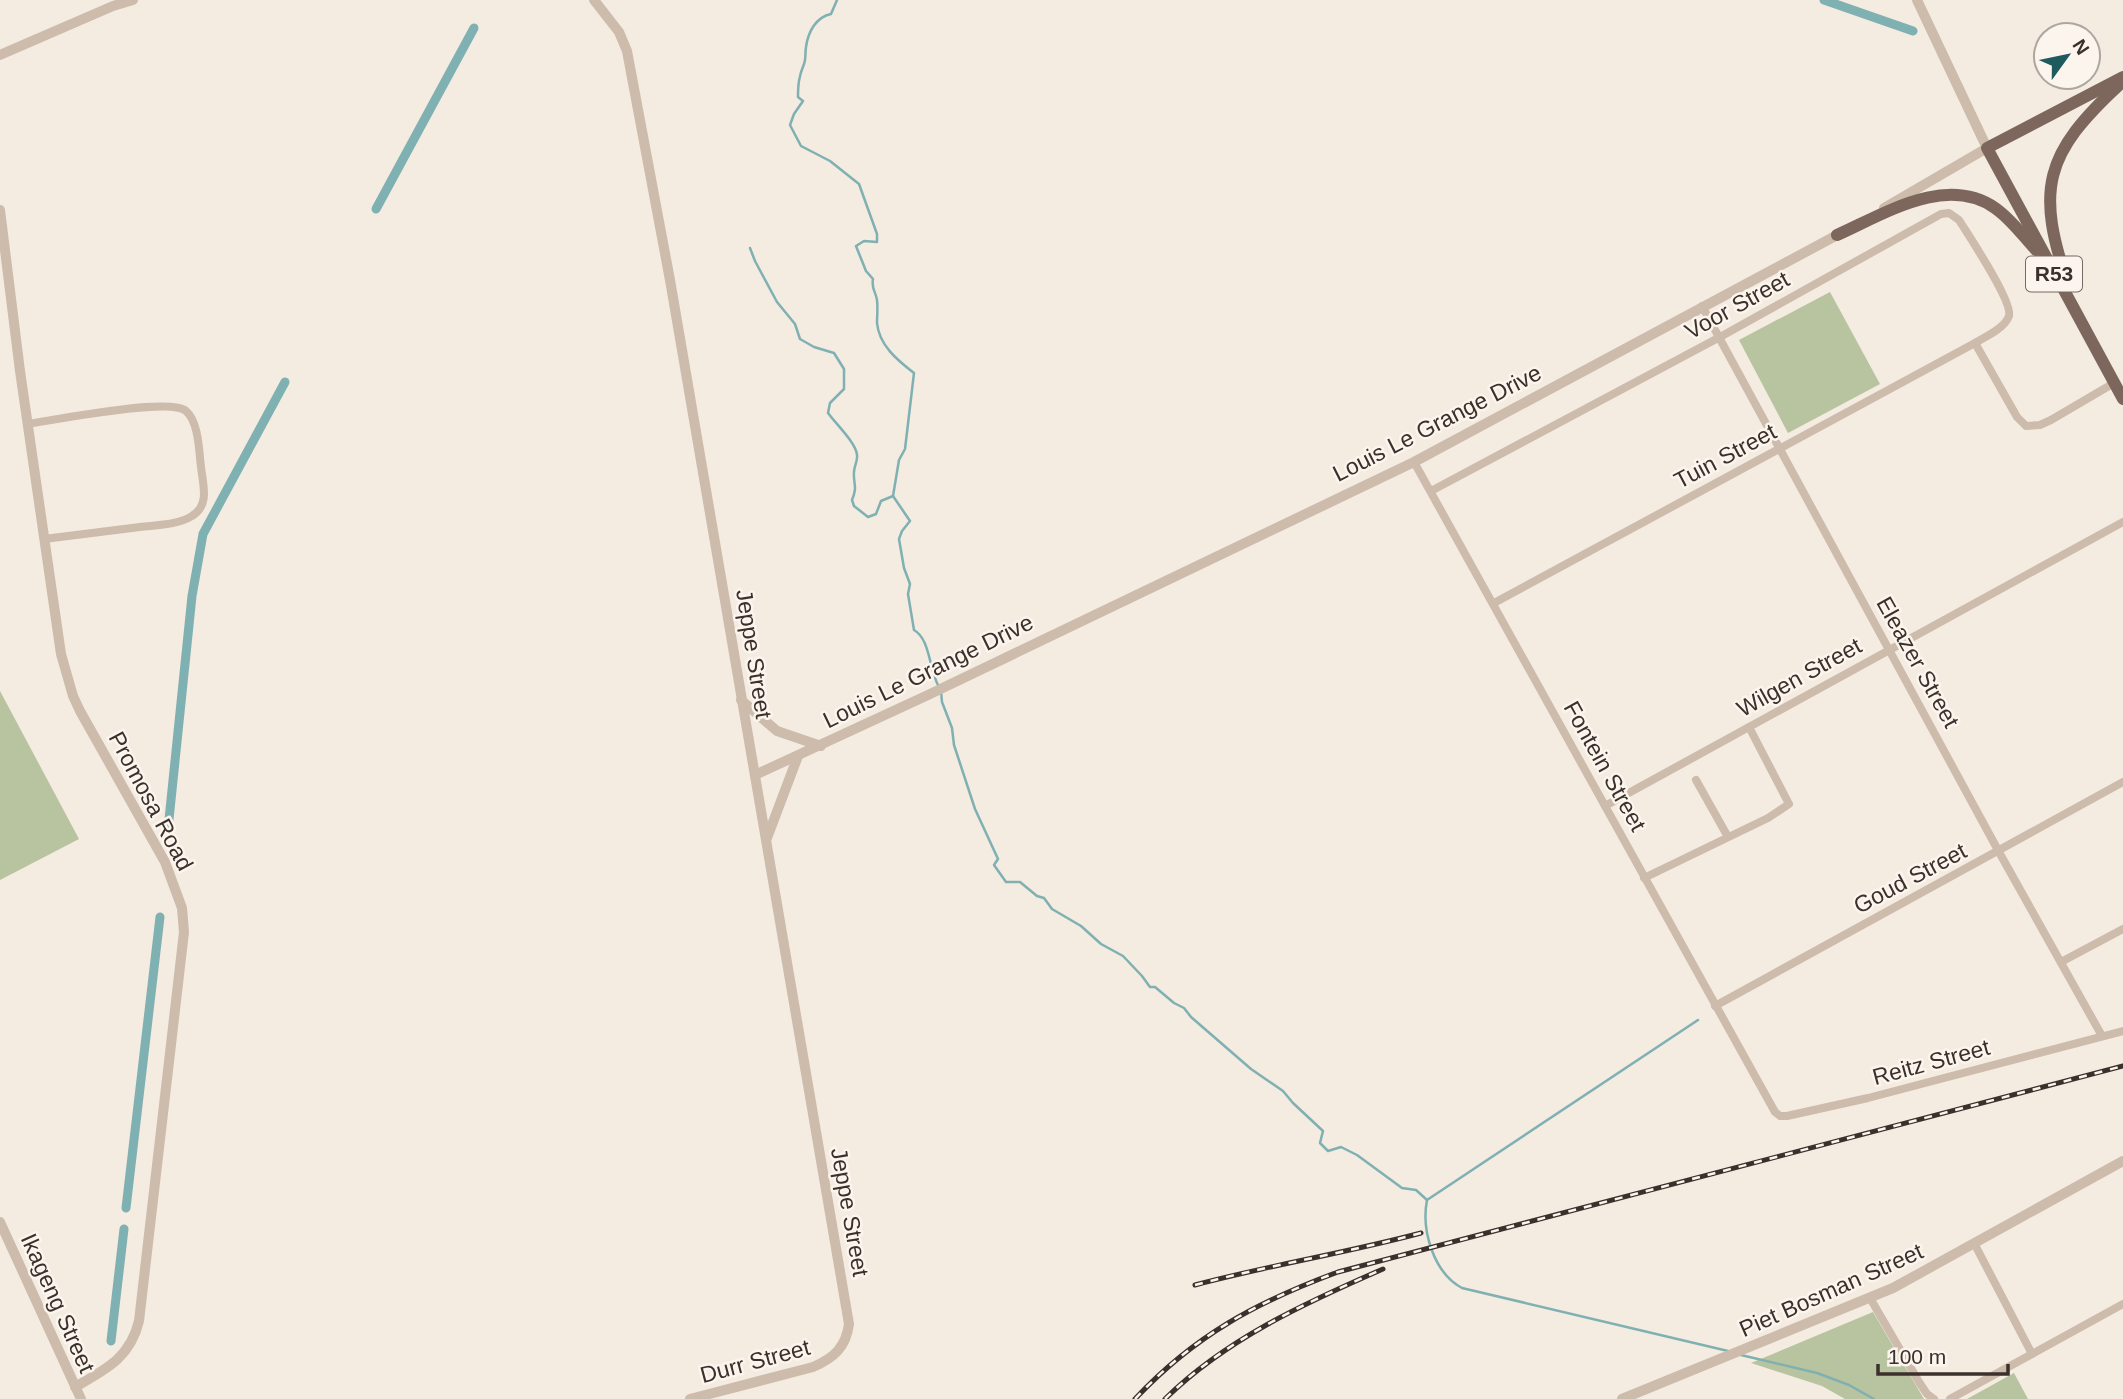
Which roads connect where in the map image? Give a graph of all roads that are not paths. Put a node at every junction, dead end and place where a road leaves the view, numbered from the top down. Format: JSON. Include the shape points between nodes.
{"nodes":[{"id":1,"x":133,"y":0,"type":"edge"},
{"id":2,"x":594,"y":0,"type":"edge"},
{"id":3,"x":1917,"y":0,"type":"edge"},
{"id":4,"x":0,"y":43,"type":"edge"},
{"id":5,"x":18,"y":47,"type":"junction"},
{"id":6,"x":0,"y":55,"type":"edge"},
{"id":7,"x":2123,"y":79,"type":"edge"},
{"id":8,"x":1987,"y":148,"type":"junction"},
{"id":9,"x":0,"y":210,"type":"edge"},
{"id":10,"x":1838,"y":235,"type":"junction"},
{"id":11,"x":2048,"y":263,"type":"junction"},
{"id":12,"x":1702,"y":306,"type":"junction"},
{"id":13,"x":2007,"y":320,"type":"joint"},
{"id":14,"x":2084,"y":326,"type":"junction"},
{"id":15,"x":1720,"y":337,"type":"junction"},
{"id":16,"x":1975,"y":343,"type":"junction"},
{"id":17,"x":2114,"y":383,"type":"junction"},
{"id":18,"x":2123,"y":399,"type":"edge"},
{"id":19,"x":28,"y":424,"type":"junction"},
{"id":20,"x":1779,"y":448,"type":"junction"},
{"id":21,"x":1414,"y":462,"type":"junction"},
{"id":22,"x":1431,"y":491,"type":"junction"},
{"id":23,"x":2123,"y":522,"type":"edge"},
{"id":24,"x":44,"y":539,"type":"junction"},
{"id":25,"x":1494,"y":603,"type":"junction"},
{"id":26,"x":1890,"y":649,"type":"junction"},
{"id":27,"x":741,"y":700,"type":"junction"},
{"id":28,"x":1749,"y":727,"type":"junction"},
{"id":29,"x":821,"y":746,"type":"junction"},
{"id":30,"x":798,"y":756,"type":"junction"},
{"id":31,"x":755,"y":775,"type":"junction"},
{"id":32,"x":1696,"y":780,"type":"dead end"},
{"id":33,"x":2123,"y":782,"type":"edge"},
{"id":34,"x":1605,"y":806,"type":"junction"},
{"id":35,"x":1728,"y":837,"type":"junction"},
{"id":36,"x":767,"y":838,"type":"junction"},
{"id":37,"x":1999,"y":852,"type":"junction"},
{"id":38,"x":1644,"y":878,"type":"junction"},
{"id":39,"x":2123,"y":929,"type":"edge"},
{"id":40,"x":2061,"y":962,"type":"junction"},
{"id":41,"x":1715,"y":1006,"type":"junction"},
{"id":42,"x":2123,"y":1031,"type":"edge"},
{"id":43,"x":2102,"y":1036,"type":"junction"},
{"id":44,"x":1760,"y":1089,"type":"joint"},
{"id":45,"x":2123,"y":1161,"type":"edge"},
{"id":46,"x":0,"y":1222,"type":"edge"},
{"id":47,"x":1974,"y":1244,"type":"junction"},
{"id":48,"x":1870,"y":1298,"type":"junction"},
{"id":49,"x":2123,"y":1304,"type":"edge"},
{"id":50,"x":849,"y":1324,"type":"joint"},
{"id":51,"x":2032,"y":1354,"type":"junction"},
{"id":52,"x":75,"y":1387,"type":"junction"},
{"id":53,"x":81,"y":1399,"type":"edge"},
{"id":54,"x":690,"y":1399,"type":"edge"},
{"id":55,"x":1622,"y":1399,"type":"edge"},
{"id":56,"x":1934,"y":1399,"type":"edge"},
{"id":57,"x":1950,"y":1399,"type":"edge"}],
"edges":[{"from":1,"to":5,"type":"street"},
{"from":2,"to":27,"type":"street","name":"Jeppe Street","via":[[620,32],[627,51]]},
{"from":3,"to":8,"type":"street"},
{"from":4,"to":5,"type":"street"},
{"from":5,"to":6,"type":"street"},
{"from":7,"to":8,"type":"main road","name":"Louis Le Grange Drive"},
{"from":7,"to":14,"type":"main road","via":[[2072,134],[2052,181],[2052,233]]},
{"from":8,"to":10,"type":"street","name":"Louis Le Grange Drive"},
{"from":8,"to":11,"type":"main road","number":"R53"},
{"from":9,"to":19,"type":"street","name":"Promosa Road"},
{"from":10,"to":11,"type":"main road","via":[[1916,200],[1970,197],[1996,208]]},
{"from":10,"to":12,"type":"street","name":"Louis Le Grange Drive"},
{"from":11,"to":14,"type":"main road","number":"R53"},
{"from":12,"to":15,"type":"street","name":"Eleazer Street"},
{"from":12,"to":21,"type":"street","name":"Louis Le Grange Drive"},
{"from":13,"to":15,"type":"street","name":"Voor Street","via":[[2009,310],[2002,292],[1959,220],[1949,213]]},
{"from":13,"to":16,"type":"street","name":"Tuin Street"},
{"from":14,"to":17,"type":"main road","number":"R53"},
{"from":15,"to":20,"type":"street","name":"Eleazer Street"},
{"from":15,"to":22,"type":"street","name":"Voor Street"},
{"from":16,"to":17,"type":"street","via":[[2026,426],[2051,420]]},
{"from":16,"to":20,"type":"street","name":"Tuin Street"},
{"from":17,"to":18,"type":"main road","number":"R53"},
{"from":19,"to":24,"type":"street","name":"Promosa Road"},
{"from":19,"to":24,"type":"street","via":[[176,407],[191,416],[200,458],[204,499],[199,511],[189,518]]},
{"from":20,"to":25,"type":"street","name":"Tuin Street"},
{"from":20,"to":26,"type":"street","name":"Eleazer Street"},
{"from":21,"to":22,"type":"street","name":"Fontein Street"},
{"from":21,"to":29,"type":"street","name":"Louis Le Grange Drive"},
{"from":22,"to":25,"type":"street","name":"Fontein Street"},
{"from":23,"to":26,"type":"street","name":"Wilgen Street"},
{"from":24,"to":52,"type":"street","name":"Promosa Road","via":[[61,654],[73,696],[165,862],[182,908],[184,932],[139,1321],[128,1349],[108,1368]]},
{"from":25,"to":34,"type":"street","name":"Fontein Street"},
{"from":26,"to":28,"type":"street","name":"Wilgen Street"},
{"from":26,"to":37,"type":"street","name":"Eleazer Street"},
{"from":27,"to":29,"type":"street","via":[[777,731]]},
{"from":27,"to":31,"type":"street","name":"Jeppe Street"},
{"from":28,"to":34,"type":"street","name":"Wilgen Street"},
{"from":28,"to":35,"type":"street","via":[[1788,804]]},
{"from":29,"to":30,"type":"street","name":"Louis Le Grange Drive"},
{"from":30,"to":31,"type":"street","name":"Louis Le Grange Drive"},
{"from":30,"to":36,"type":"street"},
{"from":31,"to":36,"type":"street","name":"Jeppe Street"},
{"from":32,"to":35,"type":"street"},
{"from":33,"to":37,"type":"street","name":"Goud Street"},
{"from":34,"to":38,"type":"street","name":"Fontein Street"},
{"from":35,"to":38,"type":"street"},
{"from":36,"to":50,"type":"street","name":"Jeppe Street"},
{"from":37,"to":40,"type":"street","name":"Eleazer Street"},
{"from":37,"to":41,"type":"street","name":"Goud Street"},
{"from":38,"to":41,"type":"street","name":"Fontein Street"},
{"from":39,"to":40,"type":"street"},
{"from":40,"to":43,"type":"street","name":"Eleazer Street"},
{"from":41,"to":44,"type":"street","name":"Fontein Street"},
{"from":42,"to":43,"type":"street","name":"Reitz Street"},
{"from":43,"to":44,"type":"street","name":"Reitz Street","via":[[1787,1116],[1774,1112]]},
{"from":45,"to":47,"type":"street","name":"Piet Bosman Street"},
{"from":46,"to":52,"type":"street","name":"Ikageng Street"},
{"from":47,"to":48,"type":"street","name":"Piet Bosman Street"},
{"from":47,"to":51,"type":"street"},
{"from":48,"to":55,"type":"street","name":"Piet Bosman Street"},
{"from":48,"to":56,"type":"street","via":[[1919,1382]]},
{"from":49,"to":51,"type":"street"},
{"from":50,"to":54,"type":"street","name":"Durr Street","via":[[844,1344],[827,1361]]},
{"from":51,"to":57,"type":"street"},
{"from":52,"to":53,"type":"street","name":"Ikageng Street"}]}
